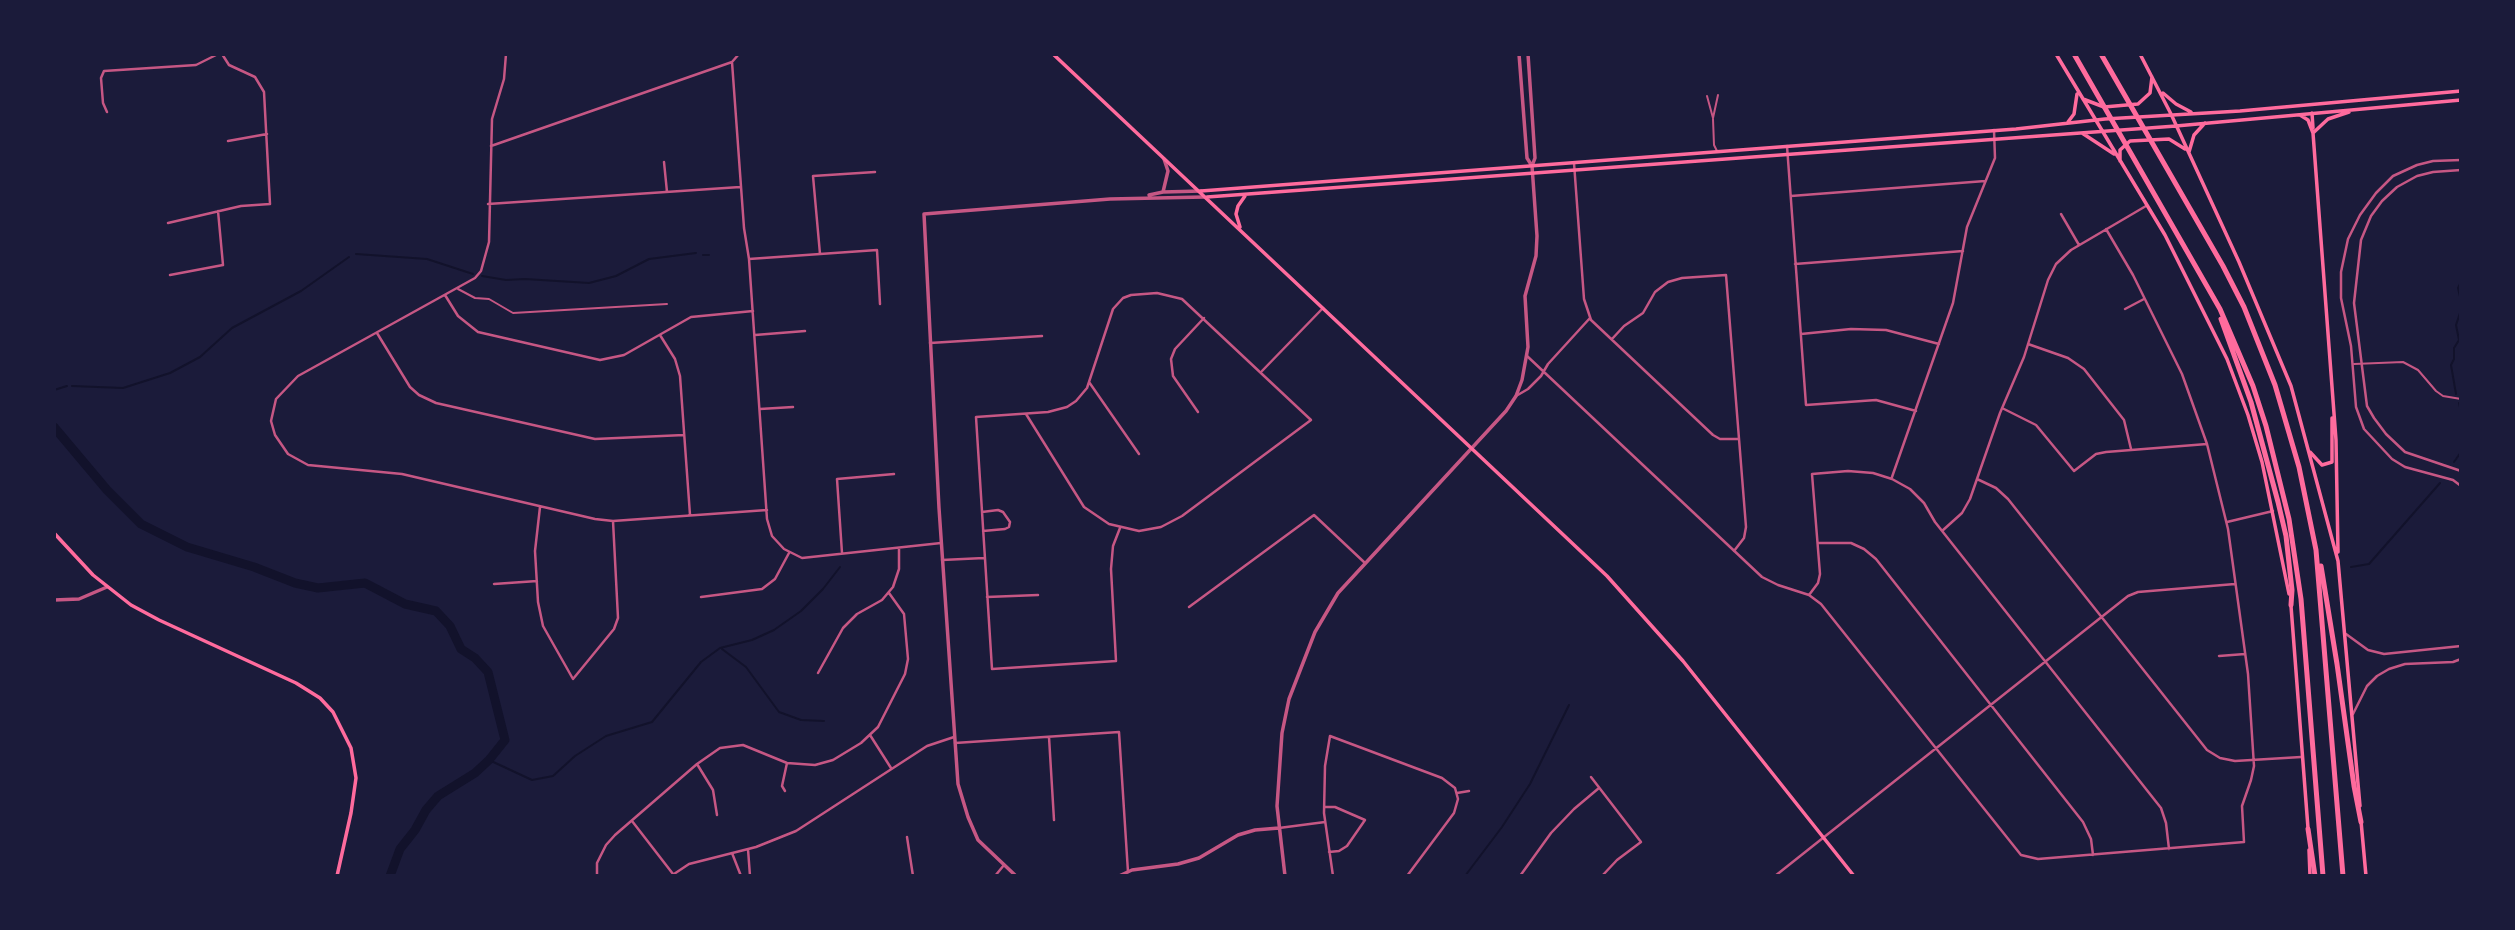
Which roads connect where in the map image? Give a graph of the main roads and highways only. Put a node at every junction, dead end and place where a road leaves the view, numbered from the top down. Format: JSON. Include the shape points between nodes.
{"nodes":[{"id":1,"x":1053,"y":54,"type":"edge"},
{"id":2,"x":2056,"y":54,"type":"edge"},
{"id":3,"x":2074,"y":54,"type":"edge"},
{"id":4,"x":2101,"y":54,"type":"edge"},
{"id":5,"x":2140,"y":54,"type":"edge"},
{"id":6,"x":2152,"y":77,"type":"junction"},
{"id":7,"x":2160,"y":90,"type":"junction"},
{"id":8,"x":2461,"y":91,"type":"edge"},
{"id":9,"x":2077,"y":92,"type":"junction"},
{"id":10,"x":2081,"y":98,"type":"junction"},
{"id":11,"x":2461,"y":100,"type":"edge"},
{"id":12,"x":2353,"y":110,"type":"junction"},
{"id":13,"x":2196,"y":113,"type":"junction"},
{"id":14,"x":2312,"y":113,"type":"junction"},
{"id":15,"x":2171,"y":114,"type":"junction"},
{"id":16,"x":2298,"y":114,"type":"junction"},
{"id":17,"x":2095,"y":120,"type":"junction"},
{"id":18,"x":2205,"y":123,"type":"junction"},
{"id":19,"x":2066,"y":124,"type":"junction"},
{"id":20,"x":2176,"y":126,"type":"junction"},
{"id":21,"x":2102,"y":131,"type":"junction"},
{"id":22,"x":2080,"y":132,"type":"junction"},
{"id":23,"x":2313,"y":133,"type":"junction"},
{"id":24,"x":2188,"y":152,"type":"junction"},
{"id":25,"x":2115,"y":155,"type":"junction"},
{"id":26,"x":2121,"y":164,"type":"junction"},
{"id":27,"x":1375,"y":177,"type":"junction"},
{"id":28,"x":1302,"y":183,"type":"junction"},
{"id":29,"x":1376,"y":185,"type":"junction"},
{"id":30,"x":1303,"y":190,"type":"junction"},
{"id":31,"x":1201,"y":191,"type":"junction"},
{"id":32,"x":1247,"y":194,"type":"junction"},
{"id":33,"x":1207,"y":197,"type":"junction"},
{"id":34,"x":1241,"y":229,"type":"junction"},
{"id":35,"x":2197,"y":265,"type":"junction"},
{"id":36,"x":2332,"y":405,"type":"junction"},
{"id":37,"x":2308,"y":449,"type":"junction"},
{"id":38,"x":54,"y":533,"type":"edge"},
{"id":39,"x":2316,"y":550,"type":"junction"},
{"id":40,"x":2338,"y":561,"type":"junction"},
{"id":41,"x":2291,"y":605,"type":"junction"},
{"id":42,"x":2361,"y":822,"type":"junction"},
{"id":43,"x":2308,"y":830,"type":"joint"},
{"id":44,"x":337,"y":876,"type":"edge"},
{"id":45,"x":1854,"y":876,"type":"edge"},
{"id":46,"x":2312,"y":876,"type":"edge"},
{"id":47,"x":2323,"y":876,"type":"edge"},
{"id":48,"x":2343,"y":876,"type":"edge"},
{"id":49,"x":2366,"y":876,"type":"edge"}],
"edges":[{"from":1,"to":31,"type":"main road"},
{"from":2,"to":9,"type":"main road"},
{"from":3,"to":35,"type":"highway"},
{"from":4,"to":39,"type":"highway","via":[[2244,307],[2271,373],[2299,467]]},
{"from":5,"to":6,"type":"main road"},
{"from":6,"to":7,"type":"main road"},
{"from":6,"to":10,"type":"main road","via":[[2150,93],[2138,104],[2105,107]]},
{"from":7,"to":13,"type":"main road"},
{"from":7,"to":15,"type":"main road"},
{"from":8,"to":13,"type":"main road"},
{"from":9,"to":10,"type":"main road"},
{"from":9,"to":19,"type":"main road","via":[[2074,114]]},
{"from":10,"to":17,"type":"main road"},
{"from":11,"to":12,"type":"main road"},
{"from":12,"to":14,"type":"main road"},
{"from":12,"to":23,"type":"main road","via":[[2328,119]]},
{"from":13,"to":15,"type":"main road"},
{"from":14,"to":16,"type":"main road"},
{"from":14,"to":23,"type":"main road"},
{"from":15,"to":17,"type":"main road"},
{"from":15,"to":20,"type":"main road"},
{"from":16,"to":18,"type":"main road"},
{"from":16,"to":23,"type":"main road","via":[[2308,120]]},
{"from":17,"to":19,"type":"main road"},
{"from":17,"to":21,"type":"main road"},
{"from":18,"to":20,"type":"main road"},
{"from":18,"to":24,"type":"main road"},
{"from":19,"to":27,"type":"main road"},
{"from":20,"to":21,"type":"main road"},
{"from":20,"to":24,"type":"main road"},
{"from":21,"to":22,"type":"main road"},
{"from":21,"to":25,"type":"main road"},
{"from":22,"to":25,"type":"main road"},
{"from":22,"to":29,"type":"main road"},
{"from":23,"to":36,"type":"main road"},
{"from":24,"to":26,"type":"main road","via":[[2169,139],[2130,141],[2120,150]]},
{"from":24,"to":37,"type":"main road","via":[[2291,386]]},
{"from":25,"to":26,"type":"main road"},
{"from":26,"to":41,"type":"main road","via":[[2172,247],[2227,359],[2248,415],[2273,511]]},
{"from":27,"to":28,"type":"main road"},
{"from":27,"to":29,"type":"main road"},
{"from":28,"to":30,"type":"main road"},
{"from":28,"to":31,"type":"main road"},
{"from":29,"to":30,"type":"main road"},
{"from":30,"to":32,"type":"main road"},
{"from":31,"to":33,"type":"main road"},
{"from":32,"to":33,"type":"main road"},
{"from":32,"to":34,"type":"main road","via":[[1236,215]]},
{"from":33,"to":34,"type":"main road"},
{"from":34,"to":45,"type":"main road","via":[[1632,603],[1683,660]]},
{"from":35,"to":41,"type":"highway","via":[[2223,323],[2262,439],[2286,536]]},
{"from":35,"to":47,"type":"highway","via":[[2253,386],[2289,519],[2301,599]]},
{"from":36,"to":37,"type":"main road","via":[[2332,462],[2322,465]]},
{"from":36,"to":40,"type":"main road","via":[[2339,483]]},
{"from":37,"to":40,"type":"main road"},
{"from":38,"to":44,"type":"main road","via":[[131,605],[296,682],[334,712],[347,737],[356,778]]},
{"from":39,"to":42,"type":"highway"},
{"from":39,"to":48,"type":"highway"},
{"from":40,"to":42,"type":"main road"},
{"from":41,"to":43,"type":"main road"},
{"from":42,"to":49,"type":"main road"},
{"from":43,"to":46,"type":"highway"}]}
